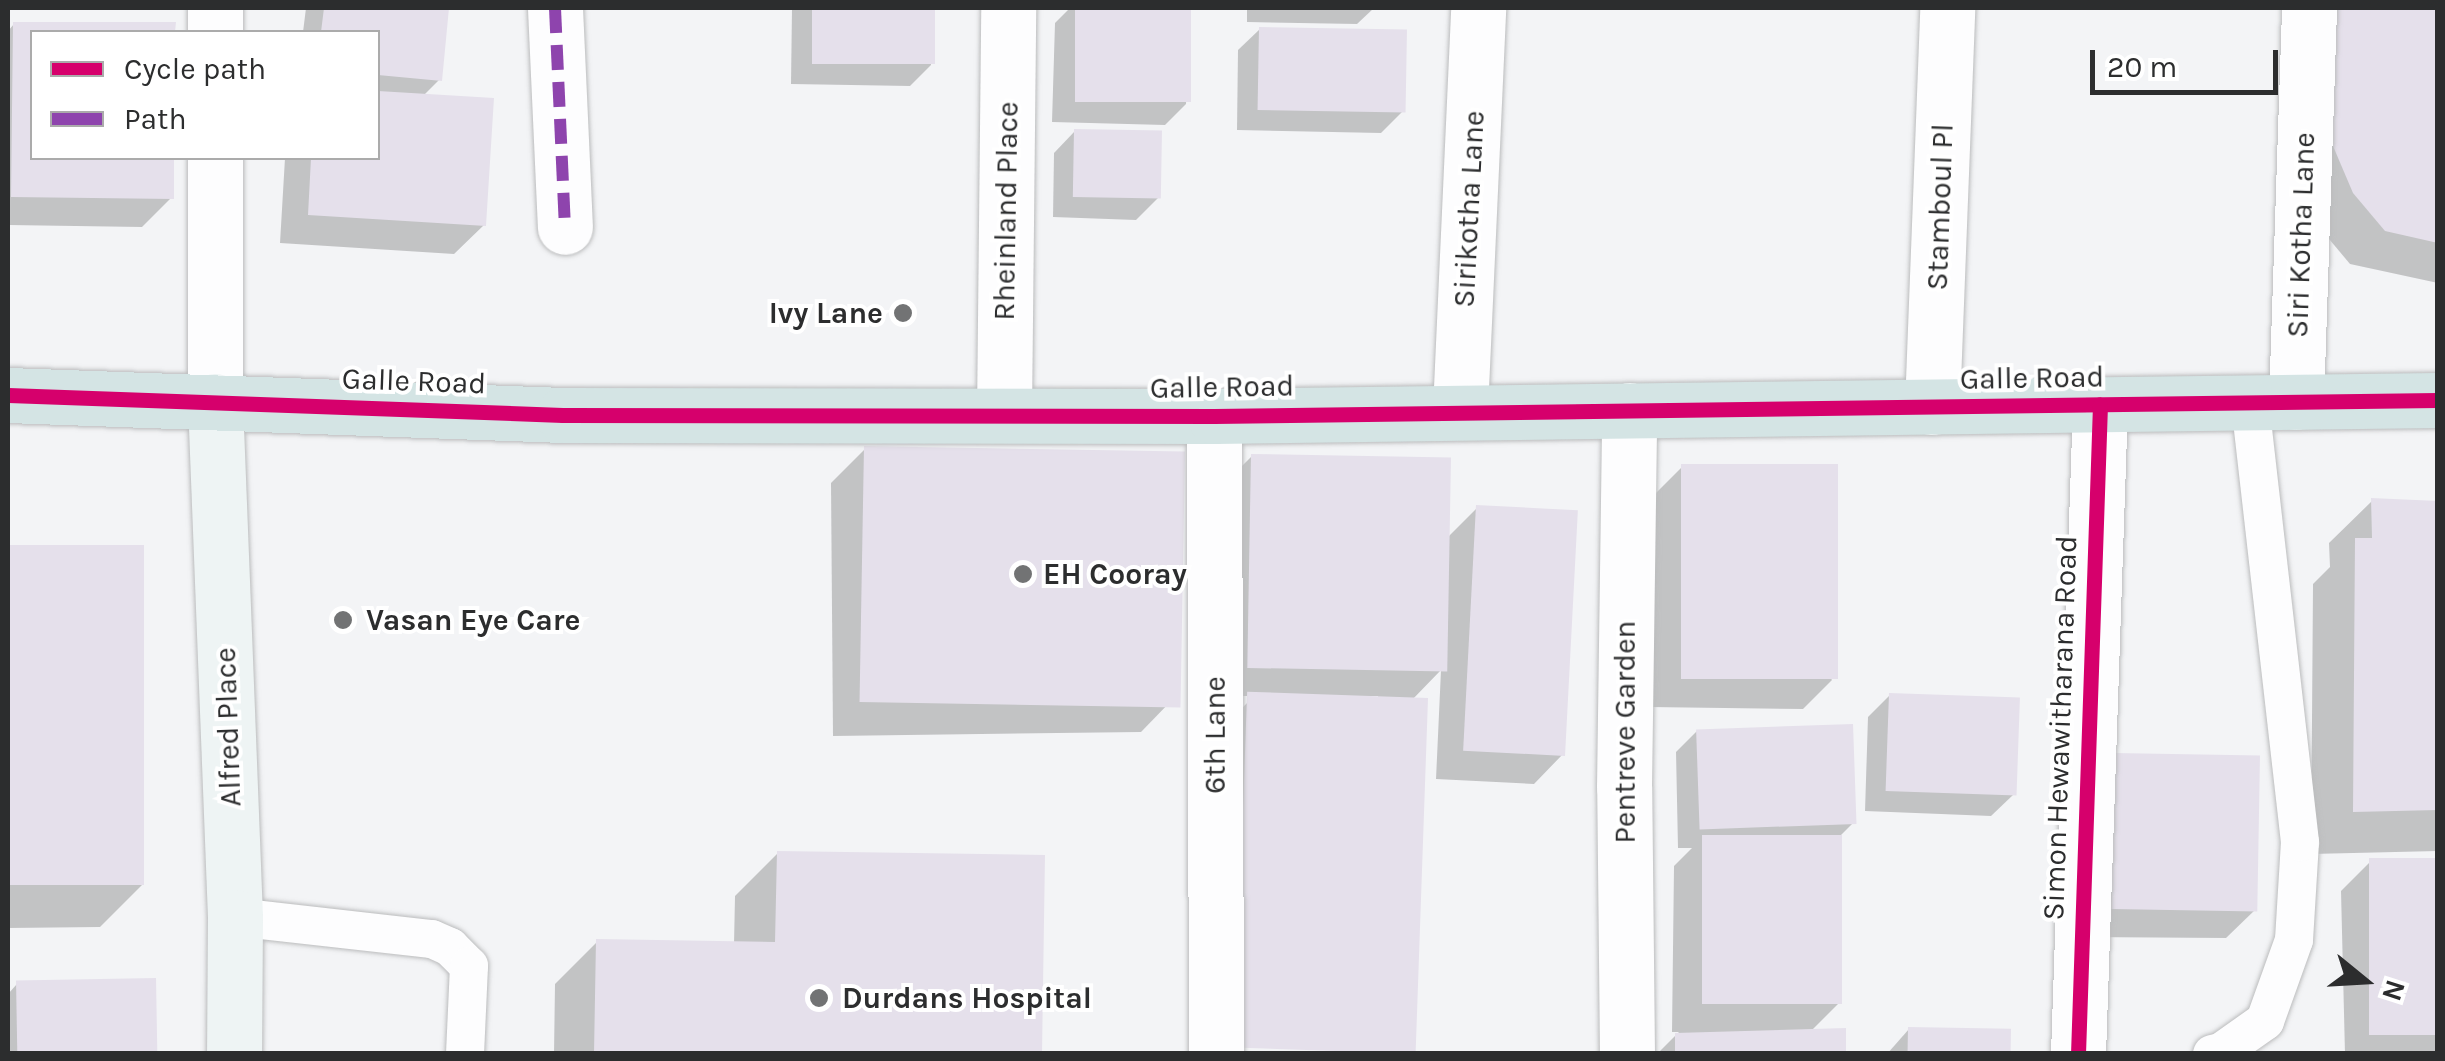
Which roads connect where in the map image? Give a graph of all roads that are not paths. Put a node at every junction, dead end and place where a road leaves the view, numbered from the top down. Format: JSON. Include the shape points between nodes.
{"nodes":[{"id":1,"x":554,"y":8,"type":"edge"},
{"id":2,"x":1008,"y":8,"type":"edge"},
{"id":3,"x":1478,"y":8,"type":"edge"},
{"id":4,"x":1948,"y":8,"type":"edge"},
{"id":5,"x":2309,"y":8,"type":"edge"},
{"id":6,"x":215,"y":160,"type":"edge"},
{"id":7,"x":565,"y":227,"type":"dead end"},
{"id":8,"x":8,"y":396,"type":"edge"},
{"id":9,"x":2438,"y":400,"type":"edge"},
{"id":10,"x":214,"y":402,"type":"junction"},
{"id":11,"x":2273,"y":402,"type":"junction"},
{"id":12,"x":2100,"y":404,"type":"junction"},
{"id":13,"x":1932,"y":407,"type":"junction"},
{"id":14,"x":1460,"y":410,"type":"junction"},
{"id":15,"x":1628,"y":410,"type":"junction"},
{"id":16,"x":1004,"y":415,"type":"junction"},
{"id":17,"x":1214,"y":416,"type":"junction"},
{"id":18,"x":235,"y":918,"type":"junction"},
{"id":19,"x":234,"y":1054,"type":"edge"},
{"id":20,"x":465,"y":1054,"type":"edge"},
{"id":21,"x":1216,"y":1054,"type":"edge"},
{"id":22,"x":1628,"y":1054,"type":"edge"},
{"id":23,"x":2078,"y":1054,"type":"edge"},
{"id":24,"x":2212,"y":1054,"type":"edge"}],
"edges":[{"from":1,"to":7,"type":"street"},
{"from":2,"to":16,"type":"street","name":"Rheinland Place"},
{"from":3,"to":14,"type":"street","name":"Sirikotha Lane"},
{"from":4,"to":13,"type":"street","name":"Stamboul Pl"},
{"from":5,"to":11,"type":"street","name":"Siri Kotha Lane"},
{"from":6,"to":10,"type":"street"},
{"from":8,"to":10,"type":"highway","name":"Galle Road"},
{"from":9,"to":11,"type":"highway","name":"Galle Road"},
{"from":10,"to":16,"type":"highway","name":"Galle Road","via":[[563,414]]},
{"from":10,"to":18,"type":"main road","name":"Alfred Place"},
{"from":11,"to":12,"type":"highway","name":"Galle Road"},
{"from":11,"to":24,"type":"lane","via":[[2300,842],[2294,940],[2266,1021]]},
{"from":12,"to":13,"type":"highway","name":"Galle Road"},
{"from":12,"to":23,"type":"street","name":"Simon Hewawitharana Road"},
{"from":13,"to":15,"type":"highway","name":"Galle Road"},
{"from":14,"to":15,"type":"highway","name":"Galle Road"},
{"from":14,"to":17,"type":"highway","name":"Galle Road"},
{"from":15,"to":22,"type":"street","name":"Pentreve Garden"},
{"from":16,"to":17,"type":"highway","name":"Galle Road"},
{"from":17,"to":21,"type":"street","name":"6th Lane"},
{"from":18,"to":19,"type":"main road","name":"Alfred Place"},
{"from":18,"to":20,"type":"lane","via":[[432,939],[450,947],[469,966]]}]}
